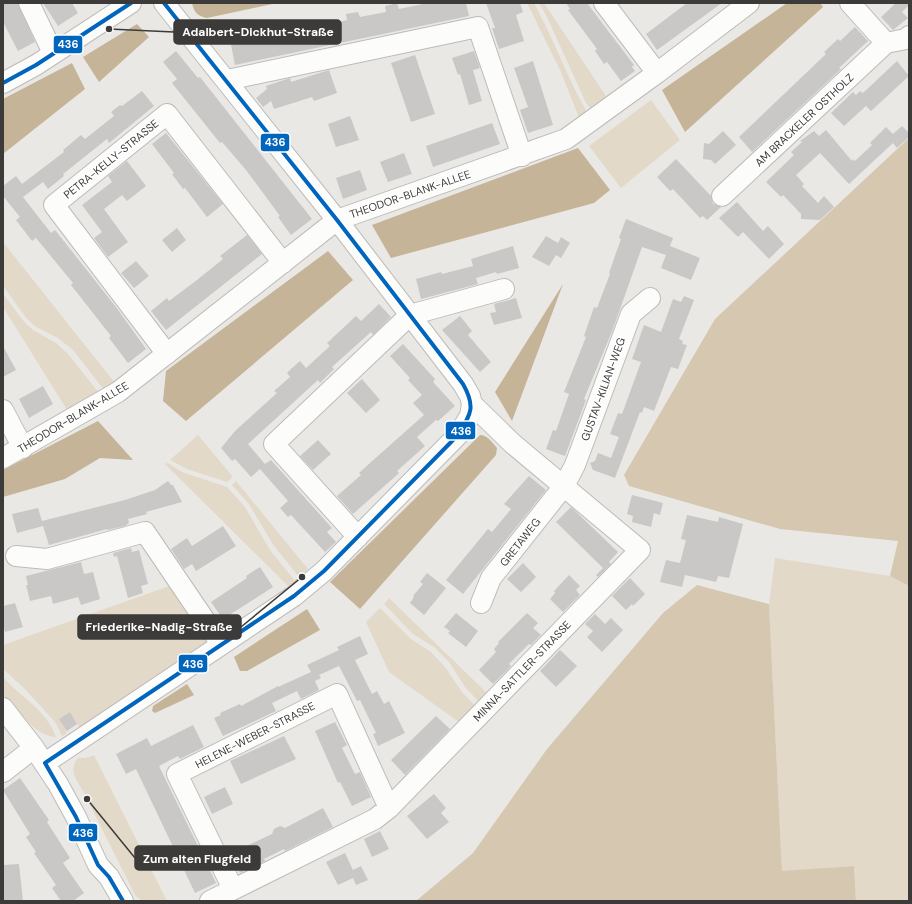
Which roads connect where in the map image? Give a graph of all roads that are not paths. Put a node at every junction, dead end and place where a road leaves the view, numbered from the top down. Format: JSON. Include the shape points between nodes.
{"nodes":[{"id":1,"x":29,"y":3,"type":"edge"},
{"id":2,"x":131,"y":3,"type":"edge"},
{"id":3,"x":164,"y":3,"type":"edge"},
{"id":4,"x":604,"y":3,"type":"edge"},
{"id":5,"x":749,"y":3,"type":"edge"},
{"id":6,"x":850,"y":3,"type":"edge"},
{"id":7,"x":909,"y":36,"type":"edge"},
{"id":8,"x":886,"y":43,"type":"junction"},
{"id":9,"x":53,"y":53,"type":"junction"},
{"id":10,"x":657,"y":74,"type":"junction"},
{"id":11,"x":226,"y":80,"type":"junction"},
{"id":12,"x":3,"y":83,"type":"edge"},
{"id":13,"x":522,"y":156,"type":"junction"},
{"id":14,"x":722,"y":196,"type":"dead end"},
{"id":15,"x":337,"y":220,"type":"junction"},
{"id":16,"x":283,"y":263,"type":"junction"},
{"id":17,"x":504,"y":289,"type":"dead end"},
{"id":18,"x":650,"y":298,"type":"dead end"},
{"id":19,"x":410,"y":315,"type":"junction"},
{"id":20,"x":167,"y":354,"type":"junction"},
{"id":21,"x":472,"y":404,"type":"junction"},
{"id":22,"x":3,"y":410,"type":"edge"},
{"id":23,"x":23,"y":448,"type":"junction"},
{"id":24,"x":3,"y":458,"type":"edge"},
{"id":25,"x":564,"y":486,"type":"junction"},
{"id":26,"x":358,"y":537,"type":"junction"},
{"id":27,"x":16,"y":556,"type":"dead end"},
{"id":28,"x":481,"y":603,"type":"dead end"},
{"id":29,"x":221,"y":644,"type":"junction"},
{"id":30,"x":3,"y":708,"type":"edge"},
{"id":31,"x":40,"y":756,"type":"junction"},
{"id":32,"x":3,"y":772,"type":"edge"},
{"id":33,"x":389,"y":808,"type":"junction"},
{"id":34,"x":98,"y":865,"type":"junction"},
{"id":35,"x":233,"y":889,"type":"junction"},
{"id":36,"x":106,"y":901,"type":"edge"},
{"id":37,"x":123,"y":901,"type":"edge"},
{"id":38,"x":210,"y":901,"type":"edge"}],
"edges":[{"from":1,"to":9,"type":"street"},
{"from":2,"to":9,"type":"street"},
{"from":3,"to":11,"type":"street"},
{"from":4,"to":10,"type":"street"},
{"from":5,"to":10,"type":"street","name":"THEODOR-BLANK-ALLEE"},
{"from":6,"to":8,"type":"street"},
{"from":7,"to":8,"type":"street"},
{"from":8,"to":14,"type":"street","name":"AM BRACKELER OSTHOLZ"},
{"from":9,"to":12,"type":"street"},
{"from":10,"to":13,"type":"street","name":"THEODOR-BLANK-ALLEE","via":[[566,139]]},
{"from":11,"to":13,"type":"street","via":[[478,26]]},
{"from":11,"to":15,"type":"street"},
{"from":13,"to":15,"type":"street","name":"THEODOR-BLANK-ALLEE"},
{"from":15,"to":16,"type":"street","name":"THEODOR-BLANK-ALLEE"},
{"from":15,"to":19,"type":"street"},
{"from":16,"to":20,"type":"street","name":"THEODOR-BLANK-ALLEE"},
{"from":16,"to":20,"type":"street","name":"PETRA-KELLY-STRASSE","via":[[167,114],[54,205]]},
{"from":17,"to":19,"type":"street"},
{"from":18,"to":25,"type":"street","name":"GUSTAV-KILIAN-WEG","via":[[631,314],[575,465]]},
{"from":19,"to":21,"type":"street","via":[[463,384]]},
{"from":19,"to":26,"type":"street","via":[[274,444]]},
{"from":20,"to":23,"type":"street","name":"THEODOR-BLANK-ALLEE","via":[[118,392]]},
{"from":21,"to":25,"type":"street","name":"MINNA-SATTLER-STRASSE","via":[[513,444]]},
{"from":21,"to":26,"type":"street","via":[[470,416],[458,435]]},
{"from":22,"to":23,"type":"street"},
{"from":23,"to":24,"type":"street","name":"THEODOR-BLANK-ALLEE"},
{"from":25,"to":28,"type":"street","name":"GRETAWEG","via":[[491,578]]},
{"from":25,"to":33,"type":"street","name":"MINNA-SATTLER-STRASSE","via":[[640,550]]},
{"from":26,"to":29,"type":"street","via":[[294,596]]},
{"from":27,"to":29,"type":"street","via":[[47,559],[145,532]]},
{"from":29,"to":31,"type":"street"},
{"from":30,"to":31,"type":"street"},
{"from":31,"to":32,"type":"street"},
{"from":31,"to":34,"type":"street","via":[[76,818]]},
{"from":33,"to":35,"type":"street","name":"MINNA-SATTLER-STRASSE","via":[[375,819]]},
{"from":33,"to":35,"type":"street","name":"HELENE-WEBER-STRASSE","via":[[337,694],[177,774]]},
{"from":34,"to":36,"type":"street"},
{"from":34,"to":37,"type":"street","via":[[109,877]]},
{"from":35,"to":38,"type":"street","name":"MINNA-SATTLER-STRASSE"}]}
